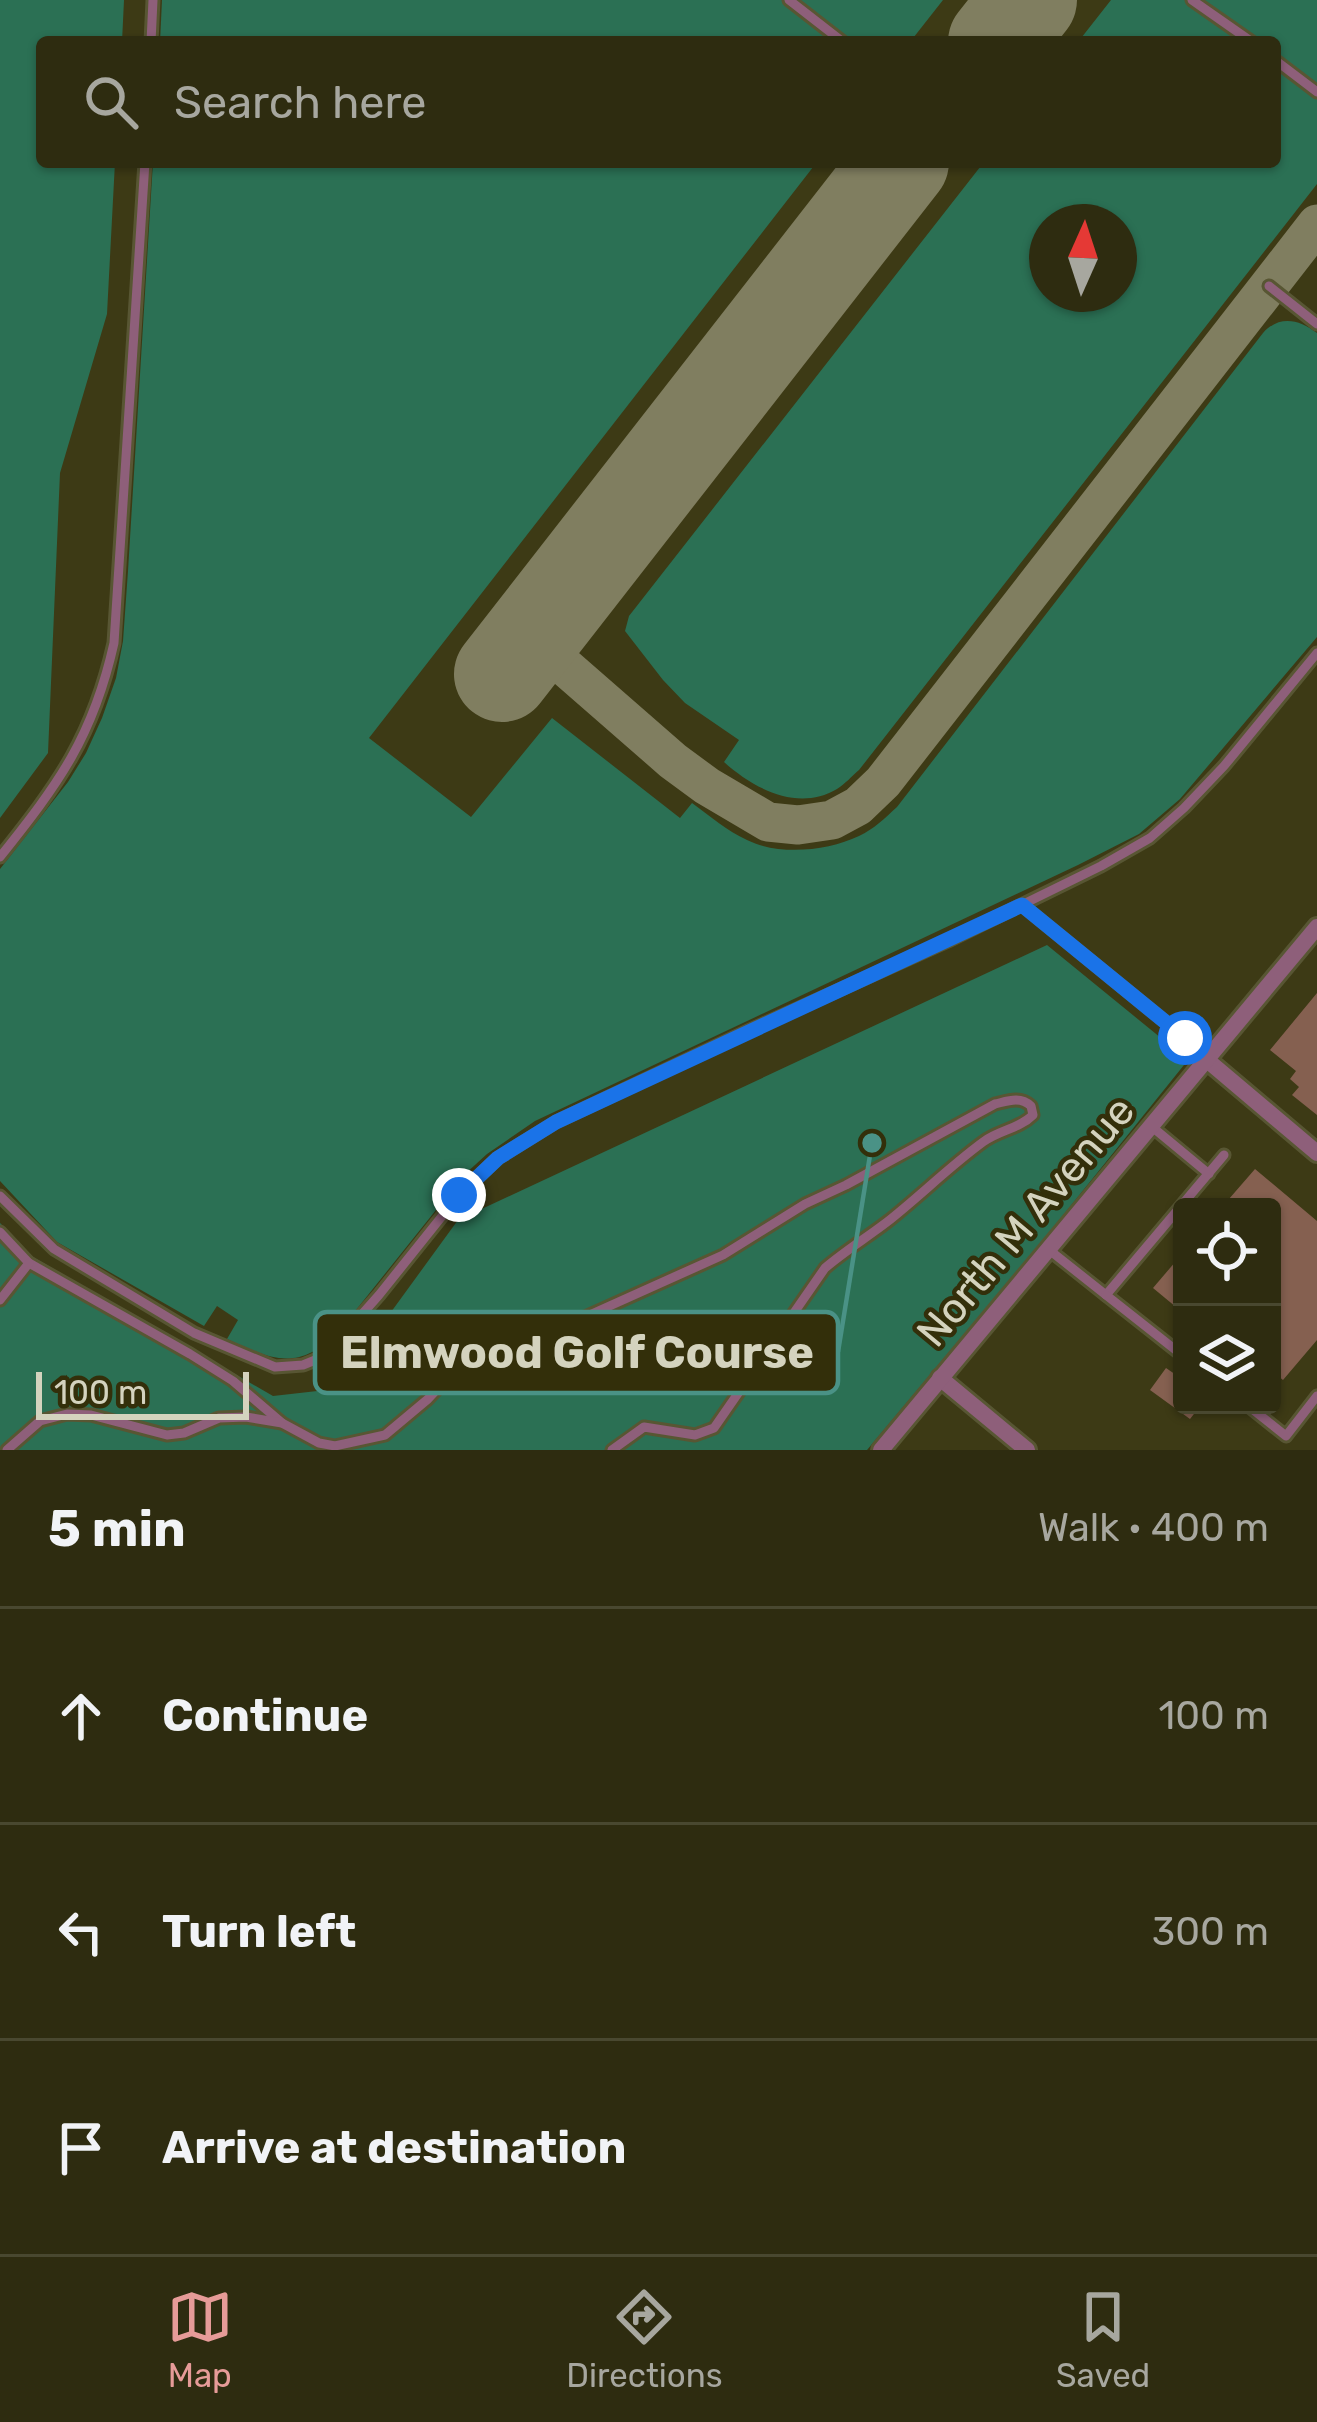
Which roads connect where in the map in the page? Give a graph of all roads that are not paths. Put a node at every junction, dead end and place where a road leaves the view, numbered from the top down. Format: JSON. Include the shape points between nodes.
{"nodes":[{"id":1,"x":153,"y":0,"type":"edge"},
{"id":2,"x":789,"y":0,"type":"edge"},
{"id":3,"x":1192,"y":0,"type":"edge"},
{"id":4,"x":151,"y":36,"type":"edge"},
{"id":5,"x":835,"y":36,"type":"edge"},
{"id":6,"x":1243,"y":36,"type":"edge"},
{"id":7,"x":1281,"y":65,"type":"edge"},
{"id":8,"x":1317,"y":92,"type":"edge"},
{"id":9,"x":145,"y":168,"type":"edge"},
{"id":10,"x":1269,"y":286,"type":"dead end"},
{"id":11,"x":1317,"y":324,"type":"edge"},
{"id":12,"x":1317,"y":653,"type":"edge"},
{"id":13,"x":0,"y":857,"type":"edge"},
{"id":14,"x":1022,"y":905,"type":"junction"},
{"id":15,"x":1317,"y":927,"type":"edge"},
{"id":16,"x":1207,"y":1060,"type":"junction"},
{"id":17,"x":1151,"y":1126,"type":"junction"},
{"id":18,"x":1317,"y":1153,"type":"edge"},
{"id":19,"x":1224,"y":1155,"type":"dead end"},
{"id":20,"x":1208,"y":1174,"type":"junction"},
{"id":21,"x":0,"y":1196,"type":"edge"},
{"id":22,"x":0,"y":1232,"type":"edge"},
{"id":23,"x":1048,"y":1250,"type":"junction"},
{"id":24,"x":29,"y":1263,"type":"junction"},
{"id":25,"x":1106,"y":1295,"type":"junction"},
{"id":26,"x":0,"y":1300,"type":"edge"},
{"id":27,"x":1173,"y":1347,"type":"edge"},
{"id":28,"x":940,"y":1378,"type":"junction"},
{"id":29,"x":1317,"y":1396,"type":"edge"},
{"id":30,"x":1258,"y":1414,"type":"edge"},
{"id":31,"x":282,"y":1423,"type":"junction"},
{"id":32,"x":386,"y":1435,"type":"junction"},
{"id":33,"x":7,"y":1450,"type":"edge"},
{"id":34,"x":393,"y":1450,"type":"edge"},
{"id":35,"x":612,"y":1450,"type":"edge"},
{"id":36,"x":881,"y":1450,"type":"edge"},
{"id":37,"x":1027,"y":1450,"type":"edge"}],
"edges":[{"from":1,"to":4,"type":"lane"},
{"from":2,"to":5,"type":"lane"},
{"from":3,"to":6,"type":"lane"},
{"from":7,"to":8,"type":"lane"},
{"from":9,"to":13,"type":"lane","via":[[114,643],[72,760]]},
{"from":10,"to":11,"type":"lane"},
{"from":12,"to":14,"type":"lane","via":[[1150,838]]},
{"from":14,"to":16,"type":"lane"},
{"from":14,"to":21,"type":"lane","via":[[556,1122],[498,1158],[326,1356],[303,1365],[275,1367],[194,1333],[54,1249]]},
{"from":15,"to":16,"type":"street","name":"North M Avenue"},
{"from":16,"to":17,"type":"street","name":"North M Avenue"},
{"from":16,"to":18,"type":"street"},
{"from":17,"to":20,"type":"lane"},
{"from":17,"to":23,"type":"street","name":"North M Avenue"},
{"from":19,"to":20,"type":"lane"},
{"from":20,"to":25,"type":"lane"},
{"from":22,"to":24,"type":"lane"},
{"from":23,"to":25,"type":"lane"},
{"from":23,"to":28,"type":"street","name":"North M Avenue"},
{"from":24,"to":26,"type":"lane"},
{"from":24,"to":31,"type":"lane","via":[[233,1381]]},
{"from":25,"to":27,"type":"lane"},
{"from":28,"to":36,"type":"street","name":"North M Avenue"},
{"from":28,"to":37,"type":"street"},
{"from":29,"to":30,"type":"lane","via":[[1286,1436]]},
{"from":31,"to":32,"type":"lane","via":[[335,1446]]},
{"from":31,"to":33,"type":"lane","via":[[219,1418],[167,1435],[67,1414],[40,1421]]},
{"from":32,"to":34,"type":"lane"},
{"from":32,"to":35,"type":"lane","via":[[454,1370],[723,1255],[995,1104],[1031,1106],[1024,1124],[978,1145],[825,1268],[714,1428],[695,1435],[644,1427]]}]}
